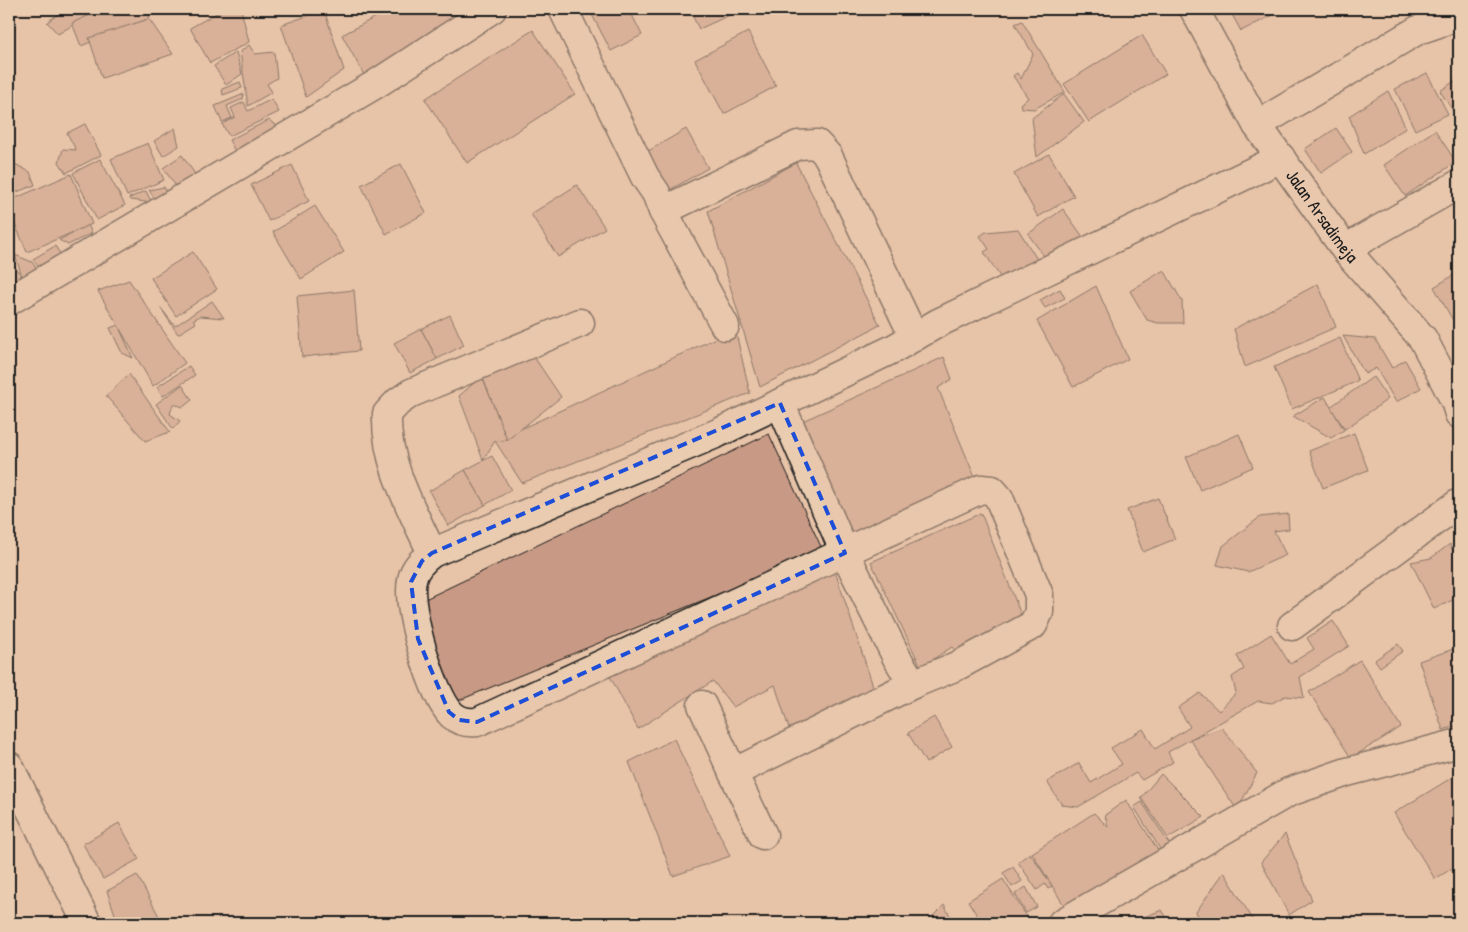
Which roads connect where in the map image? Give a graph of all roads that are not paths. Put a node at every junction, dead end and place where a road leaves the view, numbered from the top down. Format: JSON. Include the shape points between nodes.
{"nodes":[{"id":1,"x":492,"y":9,"type":"edge"},
{"id":2,"x":563,"y":9,"type":"edge"},
{"id":3,"x":1194,"y":9,"type":"edge"},
{"id":4,"x":1459,"y":16,"type":"edge"},
{"id":5,"x":1258,"y":125,"type":"junction"},
{"id":6,"x":1281,"y":158,"type":"junction"},
{"id":7,"x":1459,"y":184,"type":"edge"},
{"id":8,"x":663,"y":211,"type":"junction"},
{"id":9,"x":1345,"y":249,"type":"junction"},
{"id":10,"x":9,"y":301,"type":"edge"},
{"id":11,"x":580,"y":322,"type":"dead end"},
{"id":12,"x":726,"y":326,"type":"dead end"},
{"id":13,"x":914,"y":337,"type":"junction"},
{"id":14,"x":780,"y":403,"type":"junction"},
{"id":15,"x":1459,"y":414,"type":"edge"},
{"id":16,"x":1459,"y":503,"type":"edge"},
{"id":17,"x":432,"y":552,"type":"junction"},
{"id":18,"x":845,"y":553,"type":"junction"},
{"id":19,"x":1292,"y":626,"type":"dead end"},
{"id":20,"x":913,"y":684,"type":"junction"},
{"id":21,"x":702,"y":705,"type":"dead end"},
{"id":22,"x":1459,"y":743,"type":"edge"},
{"id":23,"x":9,"y":766,"type":"edge"},
{"id":24,"x":734,"y":773,"type":"junction"},
{"id":25,"x":763,"y":834,"type":"dead end"},
{"id":26,"x":87,"y":923,"type":"edge"},
{"id":27,"x":1062,"y":923,"type":"edge"}],
"edges":[{"from":1,"to":10,"type":"street","via":[[376,84]]},
{"from":2,"to":8,"type":"street"},
{"from":3,"to":5,"type":"street","name":"Jalan Arsadimeja"},
{"from":4,"to":5,"type":"street","via":[[1418,30]]},
{"from":5,"to":6,"type":"street","name":"Jalan Arsadimeja"},
{"from":6,"to":9,"type":"street","name":"Jalan Arsadimeja"},
{"from":6,"to":13,"type":"street"},
{"from":7,"to":9,"type":"street"},
{"from":8,"to":12,"type":"street"},
{"from":8,"to":13,"type":"street","via":[[798,145],[816,144],[828,156]]},
{"from":9,"to":15,"type":"street","name":"Jalan Arsadimeja","via":[[1423,339]]},
{"from":11,"to":17,"type":"street","via":[[411,393],[387,414],[388,445],[395,471]]},
{"from":13,"to":14,"type":"street"},
{"from":14,"to":17,"type":"street","via":[[718,433]]},
{"from":14,"to":18,"type":"street"},
{"from":16,"to":19,"type":"street"},
{"from":17,"to":18,"type":"street","via":[[414,571],[411,582],[418,639],[431,677],[450,712],[459,720],[470,723]]},
{"from":18,"to":20,"type":"street"},
{"from":18,"to":20,"type":"street","via":[[981,489],[992,490],[999,498],[1038,595],[1039,612],[1033,625],[960,665]]},
{"from":20,"to":24,"type":"street"},
{"from":21,"to":24,"type":"street"},
{"from":22,"to":27,"type":"street","via":[[1348,772],[1289,792]]},
{"from":23,"to":26,"type":"street"},
{"from":24,"to":25,"type":"street"}]}
